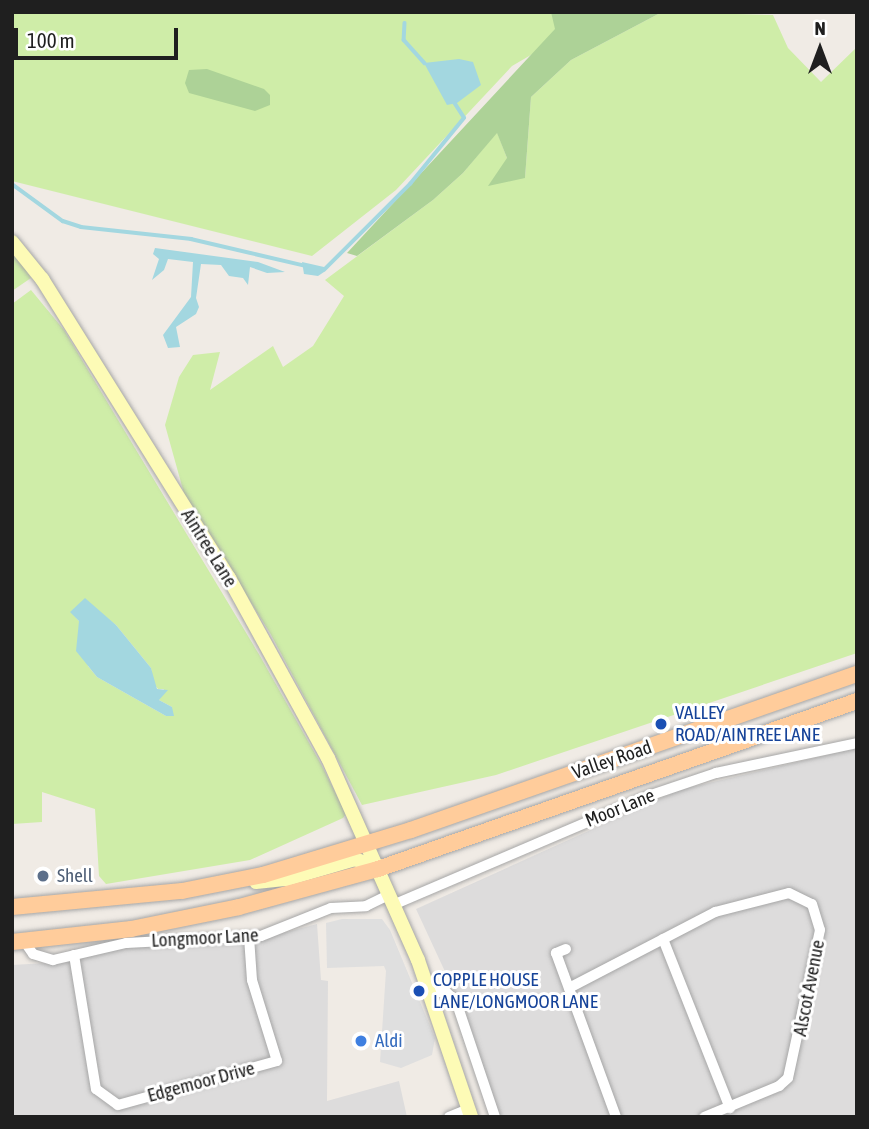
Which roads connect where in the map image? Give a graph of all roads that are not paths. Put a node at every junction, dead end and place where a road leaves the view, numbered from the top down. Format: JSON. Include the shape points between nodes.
{"nodes":[{"id":1,"x":12,"y":242,"type":"edge"},
{"id":2,"x":857,"y":674,"type":"edge"},
{"id":3,"x":857,"y":701,"type":"edge"},
{"id":4,"x":857,"y":743,"type":"edge"},
{"id":5,"x":368,"y":843,"type":"junction"},
{"id":6,"x":378,"y":869,"type":"junction"},
{"id":7,"x":222,"y":885,"type":"junction"},
{"id":8,"x":391,"y":900,"type":"junction"},
{"id":9,"x":12,"y":907,"type":"edge"},
{"id":10,"x":249,"y":937,"type":"junction"},
{"id":11,"x":663,"y":939,"type":"junction"},
{"id":12,"x":18,"y":942,"type":"edge"},
{"id":13,"x":566,"y":949,"type":"dead end"},
{"id":14,"x":74,"y":955,"type":"junction"},
{"id":15,"x":569,"y":988,"type":"junction"},
{"id":16,"x":430,"y":992,"type":"junction"},
{"id":17,"x":730,"y":1108,"type":"junction"},
{"id":18,"x":470,"y":1113,"type":"edge"},
{"id":19,"x":449,"y":1117,"type":"edge"},
{"id":20,"x":495,"y":1117,"type":"edge"},
{"id":21,"x":616,"y":1117,"type":"edge"},
{"id":22,"x":704,"y":1117,"type":"edge"}],
"edges":[{"from":1,"to":5,"type":"main road","name":"Aintree Lane","via":[[42,279],[229,578],[328,758]]},
{"from":2,"to":5,"type":"main road","name":"Valley Road"},
{"from":3,"to":6,"type":"main road","name":"Valley Road"},
{"from":4,"to":8,"type":"street","name":"Moor Lane","via":[[716,773]]},
{"from":5,"to":6,"type":"main road","name":"Aintree Lane"},
{"from":5,"to":7,"type":"main road"},
{"from":6,"to":7,"type":"main road","via":[[369,861],[355,859],[287,878]]},
{"from":6,"to":8,"type":"main road","name":"Aintree Lane"},
{"from":6,"to":12,"type":"main road","name":"Longmoor Lane","via":[[239,907],[144,926]]},
{"from":7,"to":9,"type":"main road"},
{"from":8,"to":10,"type":"street","name":"Longmoor Lane","via":[[331,908],[274,934]]},
{"from":8,"to":16,"type":"main road","name":"Aintree Lane"},
{"from":10,"to":14,"type":"street","name":"Longmoor Lane","via":[[140,942]]},
{"from":10,"to":14,"type":"street","name":"Edgemoor Drive","via":[[252,980],[277,1061],[118,1105],[96,1089]]},
{"from":11,"to":15,"type":"street","name":"Alscot Avenue"},
{"from":11,"to":17,"type":"street"},
{"from":11,"to":17,"type":"street","name":"Alscot Avenue","via":[[715,912],[789,893],[803,897],[818,915],[820,930],[794,1067],[779,1086]]},
{"from":12,"to":14,"type":"street","name":"Longmoor Lane","via":[[44,959]]},
{"from":13,"to":15,"type":"street","via":[[556,953]]},
{"from":15,"to":21,"type":"street"},
{"from":16,"to":18,"type":"main road","name":"Aintree Lane"},
{"from":16,"to":20,"type":"street","via":[[446,992],[456,1001]]},
{"from":17,"to":22,"type":"street","name":"Alscot Avenue"},
{"from":18,"to":19,"type":"street"}]}
